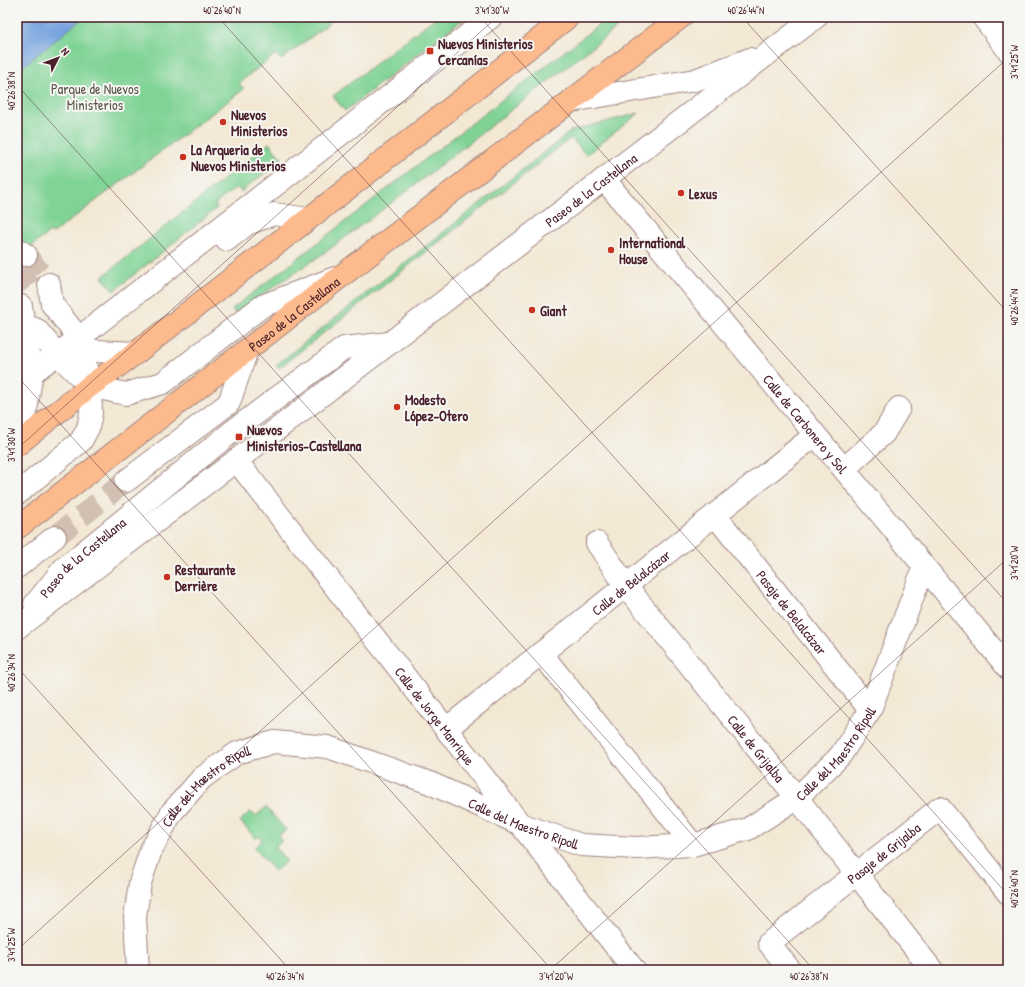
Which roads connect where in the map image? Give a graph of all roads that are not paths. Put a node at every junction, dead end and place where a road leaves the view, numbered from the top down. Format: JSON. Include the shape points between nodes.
{"nodes":[{"id":1,"x":491,"y":17,"type":"edge"},
{"id":2,"x":549,"y":17,"type":"edge"},
{"id":3,"x":568,"y":17,"type":"edge"},
{"id":4,"x":680,"y":17,"type":"edge"},
{"id":5,"x":816,"y":17,"type":"edge"},
{"id":6,"x":983,"y":17,"type":"edge"},
{"id":7,"x":539,"y":40,"type":"junction"},
{"id":8,"x":1008,"y":50,"type":"edge"},
{"id":9,"x":772,"y":51,"type":"junction"},
{"id":10,"x":571,"y":101,"type":"junction"},
{"id":11,"x":604,"y":179,"type":"junction"},
{"id":12,"x":308,"y":219,"type":"junction"},
{"id":13,"x":340,"y":277,"type":"junction"},
{"id":14,"x":150,"y":301,"type":"dead end"},
{"id":15,"x":33,"y":306,"type":"edge"},
{"id":16,"x":79,"y":338,"type":"junction"},
{"id":17,"x":390,"y":343,"type":"junction"},
{"id":18,"x":247,"y":350,"type":"junction"},
{"id":19,"x":136,"y":353,"type":"junction"},
{"id":20,"x":58,"y":354,"type":"junction"},
{"id":21,"x":25,"y":378,"type":"edge"},
{"id":22,"x":90,"y":386,"type":"junction"},
{"id":23,"x":899,"y":408,"type":"dead end"},
{"id":24,"x":815,"y":435,"type":"junction"},
{"id":25,"x":19,"y":443,"type":"edge"},
{"id":26,"x":236,"y":460,"type":"junction"},
{"id":27,"x":844,"y":469,"type":"junction"},
{"id":28,"x":126,"y":481,"type":"tunnel mouth"},
{"id":29,"x":17,"y":494,"type":"edge"},
{"id":30,"x":715,"y":515,"type":"junction"},
{"id":31,"x":17,"y":528,"type":"edge"},
{"id":32,"x":55,"y":538,"type":"tunnel mouth"},
{"id":33,"x":597,"y":543,"type":"dead end"},
{"id":34,"x":924,"y":566,"type":"junction"},
{"id":35,"x":17,"y":567,"type":"edge"},
{"id":36,"x":626,"y":586,"type":"junction"},
{"id":37,"x":17,"y":625,"type":"edge"},
{"id":38,"x":17,"y":628,"type":"edge"},
{"id":39,"x":541,"y":653,"type":"junction"},
{"id":40,"x":1008,"y":668,"type":"edge"},
{"id":41,"x":870,"y":710,"type":"junction"},
{"id":42,"x":446,"y":729,"type":"junction"},
{"id":43,"x":797,"y":798,"type":"junction"},
{"id":44,"x":520,"y":824,"type":"junction"},
{"id":45,"x":693,"y":845,"type":"junction"},
{"id":46,"x":856,"y":874,"type":"junction"},
{"id":47,"x":1008,"y":892,"type":"edge"},
{"id":48,"x":138,"y":970,"type":"edge"},
{"id":49,"x":634,"y":970,"type":"edge"},
{"id":50,"x":790,"y":970,"type":"edge"},
{"id":51,"x":932,"y":970,"type":"edge"}],
"edges":[{"from":1,"to":16,"type":"street"},
{"from":2,"to":7,"type":"street"},
{"from":3,"to":7,"type":"highway"},
{"from":4,"to":10,"type":"highway","name":"Paseo de la Castellana"},
{"from":5,"to":9,"type":"street","name":"Paseo de la Castellana"},
{"from":6,"to":8,"type":"street"},
{"from":7,"to":12,"type":"highway"},
{"from":9,"to":10,"type":"street","name":"Paseo de la Castellana","via":[[695,80]]},
{"from":9,"to":11,"type":"street","name":"Paseo de la Castellana"},
{"from":10,"to":13,"type":"highway","name":"Paseo de la Castellana"},
{"from":11,"to":17,"type":"street","name":"Paseo de la Castellana"},
{"from":11,"to":24,"type":"street","name":"Calle de Carbonero y Sol"},
{"from":12,"to":14,"type":"street","via":[[274,214],[247,224]]},
{"from":12,"to":19,"type":"highway"},
{"from":13,"to":18,"type":"highway","name":"Paseo de la Castellana"},
{"from":13,"to":22,"type":"street","via":[[262,306],[163,382],[126,394]]},
{"from":15,"to":16,"type":"street"},
{"from":15,"to":20,"type":"street","via":[[37,330]]},
{"from":15,"to":21,"type":"street"},
{"from":16,"to":19,"type":"street","via":[[88,350]]},
{"from":16,"to":20,"type":"street"},
{"from":16,"to":22,"type":"street"},
{"from":17,"to":26,"type":"street","name":"Paseo de la Castellana"},
{"from":17,"to":37,"type":"street","name":"Paseo de la Castellana","via":[[344,348],[240,426],[64,568]]},
{"from":18,"to":28,"type":"street","via":[[229,403]]},
{"from":18,"to":31,"type":"highway","name":"Paseo de la Castellana"},
{"from":19,"to":22,"type":"highway"},
{"from":20,"to":21,"type":"street"},
{"from":20,"to":22,"type":"street"},
{"from":21,"to":25,"type":"street"},
{"from":22,"to":25,"type":"highway"},
{"from":22,"to":29,"type":"street","via":[[91,413],[88,428],[81,441]]},
{"from":23,"to":27,"type":"street","via":[[884,433]]},
{"from":24,"to":27,"type":"street","name":"Calle de Carbonero y Sol"},
{"from":24,"to":30,"type":"street","name":"Calle de Belalcázar"},
{"from":26,"to":38,"type":"street","name":"Paseo de la Castellana"},
{"from":26,"to":42,"type":"street","name":"Calle de Jorge Manrique"},
{"from":27,"to":34,"type":"street","name":"Calle de Carbonero y Sol"},
{"from":30,"to":36,"type":"street","name":"Calle de Belalcázar"},
{"from":30,"to":41,"type":"street","name":"Pasaje de Belalcázar"},
{"from":32,"to":35,"type":"street"},
{"from":33,"to":36,"type":"street","name":"Calle de Grijalba"},
{"from":34,"to":40,"type":"street","name":"Calle de Carbonero y Sol"},
{"from":34,"to":41,"type":"street","name":"Calle del Maestro Ripoll"},
{"from":36,"to":39,"type":"street","name":"Calle de Belalcázar"},
{"from":36,"to":43,"type":"street","name":"Calle de Grijalba"},
{"from":39,"to":42,"type":"street","name":"Calle de Belalcázar"},
{"from":39,"to":45,"type":"street"},
{"from":41,"to":43,"type":"street","name":"Calle del Maestro Ripoll","via":[[840,756]]},
{"from":42,"to":44,"type":"street","name":"Calle de Jorge Manrique"},
{"from":43,"to":45,"type":"street","name":"Calle del Maestro Ripoll","via":[[748,829]]},
{"from":43,"to":46,"type":"street","name":"Calle de Grijalba"},
{"from":44,"to":45,"type":"street","name":"Calle del Maestro Ripoll","via":[[581,845],[636,848]]},
{"from":44,"to":48,"type":"street","name":"Calle del Maestro Ripoll","via":[[430,783],[328,747],[274,742],[237,753],[197,783],[172,812],[151,850],[140,883],[135,917]]},
{"from":44,"to":49,"type":"street","name":"Calle de Jorge Manrique"},
{"from":46,"to":47,"type":"street","name":"Pasaje de Grijalba","via":[[940,808]]},
{"from":46,"to":50,"type":"street","name":"Pasaje de Grijalba","via":[[769,943]]},
{"from":46,"to":51,"type":"street","name":"Calle de Grijalba"}]}
